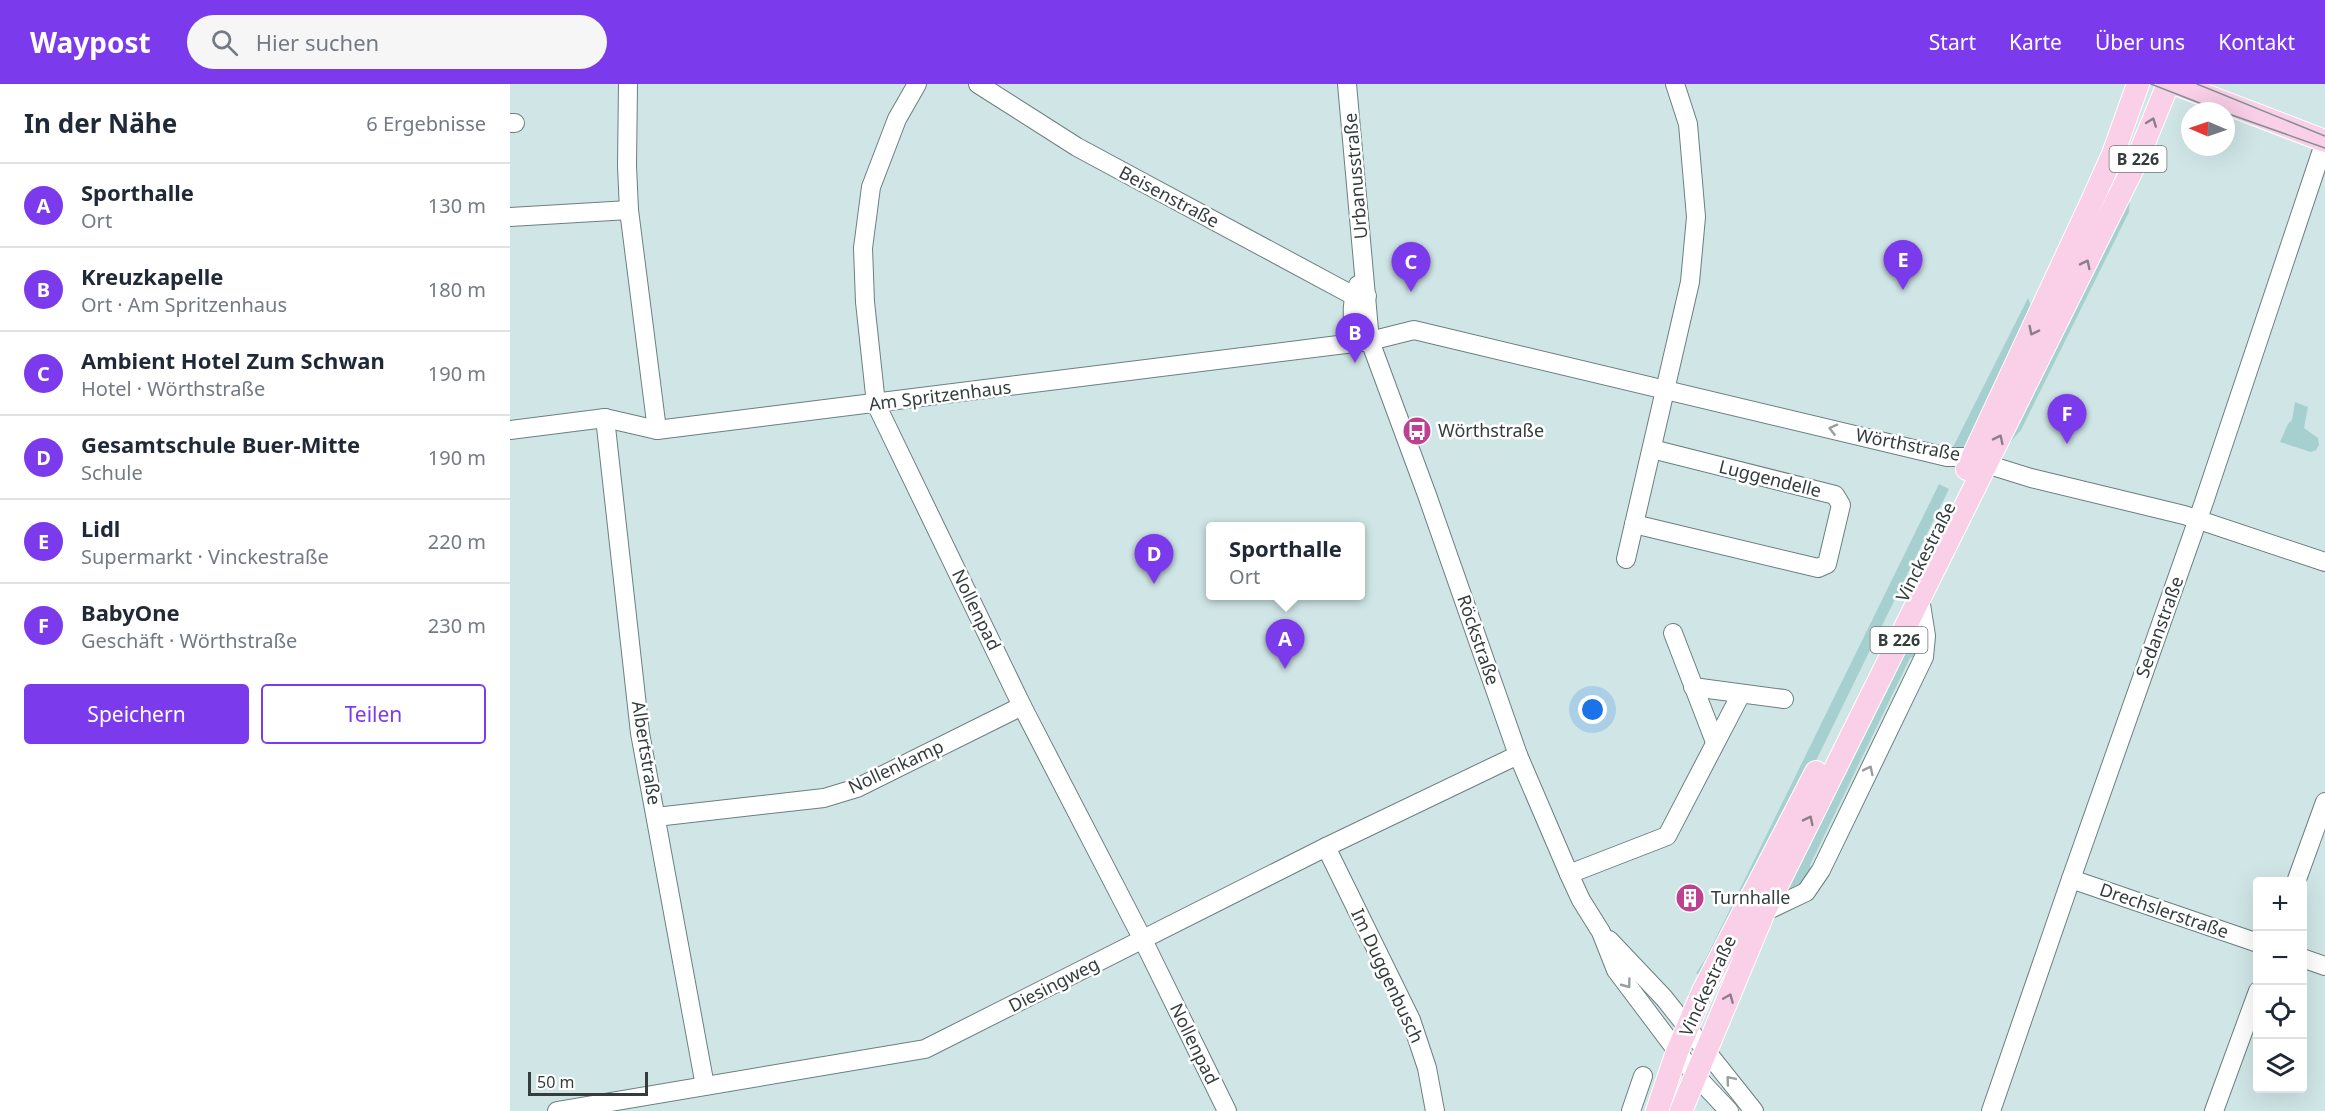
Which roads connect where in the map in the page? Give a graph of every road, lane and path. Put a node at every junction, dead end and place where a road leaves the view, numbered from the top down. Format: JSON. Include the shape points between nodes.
{"nodes":[{"id":1,"x":628,"y":84,"type":"edge"},
{"id":2,"x":917,"y":84,"type":"edge"},
{"id":3,"x":978,"y":84,"type":"edge"},
{"id":4,"x":1347,"y":84,"type":"edge"},
{"id":5,"x":1675,"y":84,"type":"edge"},
{"id":6,"x":2138,"y":84,"type":"edge"},
{"id":7,"x":2168,"y":84,"type":"edge"},
{"id":8,"x":2176,"y":84,"type":"edge"},
{"id":9,"x":2325,"y":141,"type":"edge"},
{"id":10,"x":629,"y":210,"type":"junction"},
{"id":11,"x":510,"y":217,"type":"edge"},
{"id":12,"x":1360,"y":296,"type":"junction"},
{"id":13,"x":1370,"y":341,"type":"junction"},
{"id":14,"x":1666,"y":389,"type":"junction"},
{"id":15,"x":876,"y":404,"type":"junction"},
{"id":16,"x":605,"y":418,"type":"junction"},
{"id":17,"x":510,"y":430,"type":"edge"},
{"id":18,"x":657,"y":430,"type":"junction"},
{"id":19,"x":1652,"y":448,"type":"junction"},
{"id":20,"x":1979,"y":461,"type":"junction"},
{"id":21,"x":2198,"y":519,"type":"junction"},
{"id":22,"x":1634,"y":524,"type":"junction"},
{"id":23,"x":1626,"y":559,"type":"dead end"},
{"id":24,"x":2325,"y":562,"type":"edge"},
{"id":25,"x":1920,"y":598,"type":"junction"},
{"id":26,"x":1673,"y":633,"type":"dead end"},
{"id":27,"x":1693,"y":687,"type":"junction"},
{"id":28,"x":1741,"y":693,"type":"junction"},
{"id":29,"x":1784,"y":699,"type":"dead end"},
{"id":30,"x":1022,"y":706,"type":"junction"},
{"id":31,"x":1715,"y":742,"type":"junction"},
{"id":32,"x":1518,"y":754,"type":"junction"},
{"id":33,"x":2325,"y":802,"type":"edge"},
{"id":34,"x":656,"y":817,"type":"junction"},
{"id":35,"x":1326,"y":847,"type":"junction"},
{"id":36,"x":1569,"y":874,"type":"junction"},
{"id":37,"x":2298,"y":877,"type":"edge"},
{"id":38,"x":2071,"y":879,"type":"junction"},
{"id":39,"x":1764,"y":912,"type":"junction"},
{"id":40,"x":1601,"y":932,"type":"junction"},
{"id":41,"x":1143,"y":940,"type":"junction"},
{"id":42,"x":2253,"y":941,"type":"edge"},
{"id":43,"x":2307,"y":960,"type":"edge"},
{"id":44,"x":2325,"y":966,"type":"edge"},
{"id":45,"x":2253,"y":1005,"type":"edge"},
{"id":46,"x":1687,"y":1029,"type":"junction"},
{"id":47,"x":1705,"y":1051,"type":"junction"},
{"id":48,"x":1677,"y":1052,"type":"junction"},
{"id":49,"x":1695,"y":1075,"type":"junction"},
{"id":50,"x":1643,"y":1076,"type":"dead end"},
{"id":51,"x":705,"y":1086,"type":"junction"},
{"id":52,"x":557,"y":1111,"type":"edge"},
{"id":53,"x":1227,"y":1111,"type":"edge"},
{"id":54,"x":1435,"y":1111,"type":"edge"},
{"id":55,"x":1631,"y":1111,"type":"edge"},
{"id":56,"x":1657,"y":1111,"type":"edge"},
{"id":57,"x":1681,"y":1111,"type":"edge"},
{"id":58,"x":1729,"y":1111,"type":"edge"},
{"id":59,"x":1754,"y":1111,"type":"edge"},
{"id":60,"x":1992,"y":1111,"type":"edge"},
{"id":61,"x":2214,"y":1111,"type":"edge"}],
"edges":[{"from":1,"to":10,"type":"street"},
{"from":2,"to":15,"type":"street","name":"Nollenpad","via":[[897,118],[871,187],[863,248]]},
{"from":3,"to":12,"type":"street","name":"Beisenstraße","via":[[1077,147]]},
{"from":4,"to":12,"type":"street","name":"Urbanusstraße","via":[[1365,268]]},
{"from":5,"to":14,"type":"street","via":[[1688,124],[1696,217],[1690,282]]},
{"from":6,"to":20,"type":"main road","name":"Vinckestraße","number":"B 226","one_way":true,"via":[[2113,154]]},
{"from":20,"to":7,"type":"main road","name":"Vinckestraße","number":"B 226","one_way":true,"via":[[2137,160]]},
{"from":8,"to":9,"type":"main road"},
{"from":9,"to":21,"type":"street","name":"Sedanstraße"},
{"from":10,"to":11,"type":"street"},
{"from":10,"to":18,"type":"street"},
{"from":12,"to":13,"type":"street","name":"Urbanusstraße"},
{"from":13,"to":14,"type":"street","name":"Wörthstraße","via":[[1414,330]]},
{"from":13,"to":15,"type":"street","name":"Am Spritzenhaus"},
{"from":13,"to":32,"type":"street","name":"Röckstraße"},
{"from":14,"to":19,"type":"street"},
{"from":20,"to":14,"type":"street","name":"Wörthstraße","one_way":true,"via":[[1947,457]]},
{"from":15,"to":18,"type":"street","name":"Am Spritzenhaus"},
{"from":15,"to":30,"type":"street","name":"Nollenpad"},
{"from":16,"to":17,"type":"street","name":"Am Spritzenhaus"},
{"from":16,"to":18,"type":"street","name":"Am Spritzenhaus"},
{"from":16,"to":34,"type":"street","name":"Albertstraße","via":[[640,733]]},
{"from":19,"to":22,"type":"street"},
{"from":19,"to":22,"type":"street","name":"Luggendelle","via":[[1835,495],[1841,505],[1836,532],[1827,564],[1818,568]]},
{"from":20,"to":21,"type":"street","name":"Wörthstraße","via":[[2031,478]]},
{"from":20,"to":25,"type":"main road","name":"Vinckestraße","number":"B 226"},
{"from":20,"to":46,"type":"main road","name":"Vinckestraße","number":"B 226","via":[[1703,991]]},
{"from":21,"to":24,"type":"street","name":"Wörthstraße"},
{"from":21,"to":38,"type":"street","name":"Sedanstraße"},
{"from":22,"to":23,"type":"street"},
{"from":39,"to":25,"type":"main road","name":"Vinckestraße","number":"B 226","one_way":true},
{"from":39,"to":25,"type":"street","name":"Vinckestraße","one_way":true,"via":[[1806,892],[1821,870],[1924,657],[1926,636]]},
{"from":26,"to":27,"type":"street"},
{"from":27,"to":28,"type":"street"},
{"from":27,"to":31,"type":"street"},
{"from":28,"to":29,"type":"street"},
{"from":28,"to":31,"type":"street"},
{"from":30,"to":34,"type":"street","name":"Nollenkamp","via":[[856,788],[824,798]]},
{"from":30,"to":41,"type":"street","name":"Nollenpad"},
{"from":31,"to":36,"type":"street","via":[[1667,836]]},
{"from":32,"to":35,"type":"street","name":"Diesingweg"},
{"from":32,"to":36,"type":"street","name":"Röckstraße"},
{"from":33,"to":37,"type":"street"},
{"from":34,"to":51,"type":"street","name":"Albertstraße"},
{"from":35,"to":41,"type":"street","name":"Diesingweg"},
{"from":35,"to":54,"type":"street","name":"Im Duggenbusch","via":[[1411,1020],[1427,1068]]},
{"from":36,"to":40,"type":"street","name":"Röckstraße"},
{"from":38,"to":42,"type":"street","name":"Drechslerstraße"},
{"from":38,"to":60,"type":"street","name":"Sedanstraße"},
{"from":47,"to":39,"type":"main road","name":"Vinckestraße","number":"B 226","one_way":true},
{"from":40,"to":46,"type":"street","name":"Röckstraße","via":[[1664,998]]},
{"from":40,"to":48,"type":"street","name":"Röckstraße","one_way":true,"via":[[1616,970]]},
{"from":41,"to":51,"type":"street","name":"Diesingweg","via":[[925,1049]]},
{"from":41,"to":53,"type":"street","name":"Nollenpad"},
{"from":43,"to":44,"type":"street"},
{"from":45,"to":61,"type":"street"},
{"from":46,"to":47,"type":"street","name":"Röckstraße"},
{"from":46,"to":48,"type":"main road","name":"Vinckestraße","number":"B 226"},
{"from":47,"to":49,"type":"main road","name":"Vinckestraße","number":"B 226"},
{"from":59,"to":47,"type":"street","name":"Röckstraße","one_way":true},
{"from":48,"to":49,"type":"street","name":"Röckstraße"},
{"from":48,"to":56,"type":"main road","name":"Vinckestraße","number":"B 226"},
{"from":49,"to":57,"type":"main road","name":"Vinckestraße","number":"B 226"},
{"from":49,"to":58,"type":"street","name":"Röckstraße"},
{"from":50,"to":55,"type":"street"},
{"from":51,"to":52,"type":"street","name":"Diesingweg"}]}
